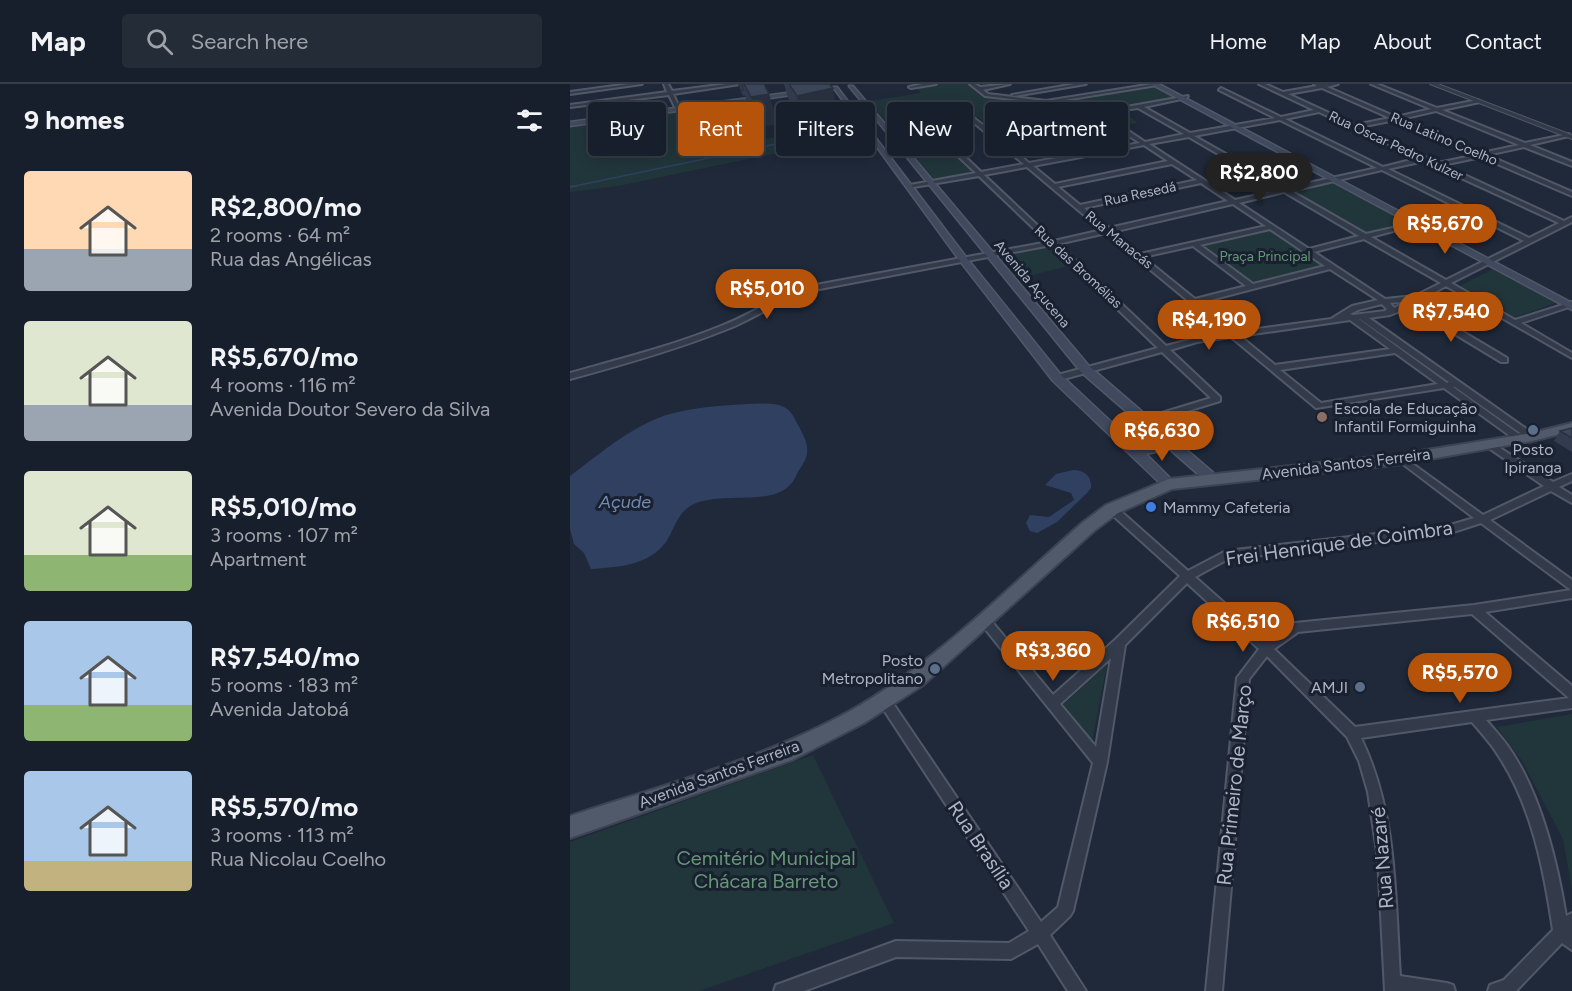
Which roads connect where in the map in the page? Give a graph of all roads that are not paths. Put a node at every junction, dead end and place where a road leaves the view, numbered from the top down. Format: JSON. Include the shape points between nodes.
{"nodes":[{"id":1,"x":640,"y":84,"type":"edge"},
{"id":2,"x":666,"y":84,"type":"edge"},
{"id":3,"x":738,"y":84,"type":"edge"},
{"id":4,"x":934,"y":84,"type":"edge"},
{"id":5,"x":972,"y":84,"type":"edge"},
{"id":6,"x":1008,"y":84,"type":"edge"},
{"id":7,"x":1084,"y":84,"type":"edge"},
{"id":8,"x":1154,"y":84,"type":"edge"},
{"id":9,"x":1161,"y":84,"type":"edge"},
{"id":10,"x":1261,"y":84,"type":"edge"},
{"id":11,"x":1336,"y":84,"type":"edge"},
{"id":12,"x":1373,"y":84,"type":"edge"},
{"id":13,"x":1433,"y":84,"type":"edge"},
{"id":14,"x":854,"y":85,"type":"edge"},
{"id":15,"x":1319,"y":85,"type":"edge"},
{"id":16,"x":909,"y":86,"type":"edge"},
{"id":17,"x":833,"y":87,"type":"edge"},
{"id":18,"x":978,"y":88,"type":"junction"},
{"id":19,"x":1221,"y":89,"type":"dead end"},
{"id":20,"x":810,"y":90,"type":"edge"},
{"id":21,"x":570,"y":93,"type":"edge"},
{"id":22,"x":670,"y":93,"type":"junction"},
{"id":23,"x":916,"y":93,"type":"dead end"},
{"id":24,"x":1282,"y":94,"type":"junction"},
{"id":25,"x":999,"y":97,"type":"junction"},
{"id":26,"x":1183,"y":98,"type":"junction"},
{"id":27,"x":1478,"y":101,"type":"junction"},
{"id":28,"x":570,"y":106,"type":"edge"},
{"id":29,"x":1139,"y":106,"type":"junction"},
{"id":30,"x":677,"y":107,"type":"junction"},
{"id":31,"x":1128,"y":108,"type":"edge"},
{"id":32,"x":1437,"y":110,"type":"junction"},
{"id":33,"x":1319,"y":111,"type":"junction"},
{"id":34,"x":1279,"y":118,"type":"junction"},
{"id":35,"x":1395,"y":118,"type":"junction"},
{"id":36,"x":975,"y":121,"type":"dead end"},
{"id":37,"x":570,"y":123,"type":"edge"},
{"id":38,"x":1237,"y":126,"type":"junction"},
{"id":39,"x":1354,"y":127,"type":"junction"},
{"id":40,"x":887,"y":129,"type":"edge"},
{"id":41,"x":985,"y":129,"type":"edge"},
{"id":42,"x":1128,"y":133,"type":"edge"},
{"id":43,"x":1191,"y":135,"type":"junction"},
{"id":44,"x":1569,"y":136,"type":"edge"},
{"id":45,"x":1145,"y":144,"type":"junction"},
{"id":46,"x":1524,"y":145,"type":"junction"},
{"id":47,"x":1481,"y":155,"type":"junction"},
{"id":48,"x":908,"y":156,"type":"edge"},
{"id":49,"x":961,"y":156,"type":"edge"},
{"id":50,"x":1017,"y":156,"type":"edge"},
{"id":51,"x":1424,"y":159,"type":"junction"},
{"id":52,"x":1172,"y":162,"type":"junction"},
{"id":53,"x":1572,"y":164,"type":"edge"},
{"id":54,"x":1438,"y":165,"type":"junction"},
{"id":55,"x":1029,"y":166,"type":"junction"},
{"id":56,"x":1383,"y":169,"type":"junction"},
{"id":57,"x":980,"y":175,"type":"junction"},
{"id":58,"x":1338,"y":180,"type":"junction"},
{"id":59,"x":1202,"y":181,"type":"junction"},
{"id":60,"x":930,"y":183,"type":"junction"},
{"id":61,"x":1053,"y":186,"type":"junction"},
{"id":62,"x":910,"y":187,"type":"junction"},
{"id":63,"x":1288,"y":191,"type":"junction"},
{"id":64,"x":1572,"y":194,"type":"edge"},
{"id":65,"x":1235,"y":203,"type":"junction"},
{"id":66,"x":1078,"y":207,"type":"junction"},
{"id":67,"x":1572,"y":219,"type":"edge"},
{"id":68,"x":1418,"y":222,"type":"junction"},
{"id":69,"x":1564,"y":224,"type":"junction"},
{"id":70,"x":1270,"y":226,"type":"junction"},
{"id":71,"x":1108,"y":231,"type":"junction"},
{"id":72,"x":1364,"y":236,"type":"junction"},
{"id":73,"x":1530,"y":241,"type":"junction"},
{"id":74,"x":1053,"y":243,"type":"junction"},
{"id":75,"x":1195,"y":244,"type":"junction"},
{"id":76,"x":1308,"y":251,"type":"junction"},
{"id":77,"x":988,"y":255,"type":"junction"},
{"id":78,"x":1139,"y":256,"type":"junction"},
{"id":79,"x":963,"y":259,"type":"junction"},
{"id":80,"x":1492,"y":262,"type":"junction"},
{"id":81,"x":1332,"y":266,"type":"junction"},
{"id":82,"x":1447,"y":284,"type":"junction"},
{"id":83,"x":1252,"y":286,"type":"junction"},
{"id":84,"x":1384,"y":301,"type":"junction"},
{"id":85,"x":1414,"y":301,"type":"junction"},
{"id":86,"x":1193,"y":302,"type":"junction"},
{"id":87,"x":1571,"y":304,"type":"edge"},
{"id":88,"x":1351,"y":312,"type":"junction"},
{"id":89,"x":1387,"y":313,"type":"junction"},
{"id":90,"x":1362,"y":317,"type":"junction"},
{"id":91,"x":1514,"y":323,"type":"junction"},
{"id":92,"x":1233,"y":335,"type":"junction"},
{"id":93,"x":1164,"y":349,"type":"junction"},
{"id":94,"x":1395,"y":351,"type":"junction"},
{"id":95,"x":1572,"y":356,"type":"edge"},
{"id":96,"x":1504,"y":360,"type":"dead end"},
{"id":97,"x":1274,"y":368,"type":"junction"},
{"id":98,"x":1085,"y":369,"type":"junction"},
{"id":99,"x":570,"y":376,"type":"edge"},
{"id":100,"x":1057,"y":378,"type":"junction"},
{"id":101,"x":1455,"y":384,"type":"junction"},
{"id":102,"x":1445,"y":386,"type":"junction"},
{"id":103,"x":1467,"y":397,"type":"junction"},
{"id":104,"x":1145,"y":421,"type":"junction"},
{"id":105,"x":1572,"y":427,"type":"edge"},
{"id":106,"x":1116,"y":433,"type":"junction"},
{"id":107,"x":1526,"y":438,"type":"junction"},
{"id":108,"x":1166,"y":439,"type":"junction"},
{"id":109,"x":1489,"y":444,"type":"junction"},
{"id":110,"x":1136,"y":452,"type":"junction"},
{"id":111,"x":1402,"y":459,"type":"junction"},
{"id":112,"x":1572,"y":477,"type":"edge"},
{"id":113,"x":1212,"y":479,"type":"junction"},
{"id":114,"x":1169,"y":484,"type":"junction"},
{"id":115,"x":1551,"y":486,"type":"junction"},
{"id":116,"x":1572,"y":500,"type":"edge"},
{"id":117,"x":1112,"y":509,"type":"junction"},
{"id":118,"x":1483,"y":519,"type":"junction"},
{"id":119,"x":1186,"y":577,"type":"junction"},
{"id":120,"x":1572,"y":586,"type":"edge"},
{"id":121,"x":1572,"y":594,"type":"edge"},
{"id":122,"x":1474,"y":609,"type":"junction"},
{"id":123,"x":984,"y":621,"type":"junction"},
{"id":124,"x":1119,"y":643,"type":"junction"},
{"id":125,"x":1266,"y":648,"type":"junction"},
{"id":126,"x":1572,"y":694,"type":"edge"},
{"id":127,"x":884,"y":700,"type":"junction"},
{"id":128,"x":1572,"y":703,"type":"edge"},
{"id":129,"x":1052,"y":704,"type":"junction"},
{"id":130,"x":1476,"y":717,"type":"junction"},
{"id":131,"x":1352,"y":733,"type":"junction"},
{"id":132,"x":1100,"y":762,"type":"junction"},
{"id":133,"x":570,"y":827,"type":"edge"},
{"id":134,"x":1568,"y":931,"type":"edge"},
{"id":135,"x":1040,"y":934,"type":"junction"},
{"id":136,"x":1393,"y":987,"type":"edge"},
{"id":137,"x":782,"y":991,"type":"edge"},
{"id":138,"x":1078,"y":991,"type":"edge"},
{"id":139,"x":1214,"y":991,"type":"edge"},
{"id":140,"x":1447,"y":991,"type":"edge"},
{"id":141,"x":1496,"y":991,"type":"edge"}],
"edges":[{"from":1,"to":21,"type":"street"},
{"from":2,"to":22,"type":"street"},
{"from":3,"to":22,"type":"street"},
{"from":4,"to":16,"type":"street"},
{"from":5,"to":18,"type":"street"},
{"from":6,"to":18,"type":"street"},
{"from":7,"to":25,"type":"street"},
{"from":8,"to":25,"type":"street","via":[[1046,102]]},
{"from":8,"to":26,"type":"main road"},
{"from":9,"to":26,"type":"main road"},
{"from":10,"to":24,"type":"street","name":"Rua Oscar Pedro Kulzer"},
{"from":11,"to":15,"type":"street"},
{"from":12,"to":32,"type":"street"},
{"from":13,"to":27,"type":"street"},
{"from":14,"to":17,"type":"main road"},
{"from":14,"to":40,"type":"main road","name":"Avenida Açucena"},
{"from":15,"to":24,"type":"street"},
{"from":15,"to":35,"type":"street","name":"Rua Latino Coelho"},
{"from":16,"to":23,"type":"street"},
{"from":17,"to":30,"type":"main road"},
{"from":17,"to":62,"type":"main road"},
{"from":18,"to":25,"type":"street"},
{"from":19,"to":34,"type":"street"},
{"from":20,"to":37,"type":"main road"},
{"from":22,"to":28,"type":"street"},
{"from":22,"to":30,"type":"street"},
{"from":24,"to":33,"type":"street","name":"Rua Oscar Pedro Kulzer"},
{"from":26,"to":29,"type":"street"},
{"from":26,"to":38,"type":"main road"},
{"from":27,"to":32,"type":"street"},
{"from":27,"to":44,"type":"street"},
{"from":29,"to":31,"type":"street"},
{"from":29,"to":43,"type":"street"},
{"from":30,"to":37,"type":"main road","via":[[596,114]]},
{"from":32,"to":35,"type":"street"},
{"from":32,"to":46,"type":"street"},
{"from":33,"to":34,"type":"street"},
{"from":33,"to":39,"type":"street","name":"Rua Oscar Pedro Kulzer"},
{"from":34,"to":38,"type":"street"},
{"from":34,"to":56,"type":"street"},
{"from":35,"to":39,"type":"street"},
{"from":35,"to":47,"type":"street","name":"Rua Latino Coelho"},
{"from":36,"to":41,"type":"street","name":"Rua Manacás"},
{"from":38,"to":43,"type":"street"},
{"from":38,"to":58,"type":"main road"},
{"from":39,"to":51,"type":"street","name":"Rua Oscar Pedro Kulzer"},
{"from":42,"to":45,"type":"street"},
{"from":43,"to":45,"type":"street"},
{"from":43,"to":63,"type":"street"},
{"from":44,"to":46,"type":"street"},
{"from":45,"to":52,"type":"street"},
{"from":45,"to":55,"type":"street"},
{"from":46,"to":47,"type":"street"},
{"from":46,"to":53,"type":"street"},
{"from":47,"to":54,"type":"street"},
{"from":47,"to":64,"type":"street","name":"Rua Latino Coelho"},
{"from":48,"to":60,"type":"main road","name":"Avenida Açucena"},
{"from":49,"to":57,"type":"street","name":"Rua das Bromélias"},
{"from":50,"to":55,"type":"street","name":"Rua Manacás"},
{"from":51,"to":54,"type":"street","name":"Rua Oscar Pedro Kulzer"},
{"from":51,"to":56,"type":"street"},
{"from":52,"to":59,"type":"street"},
{"from":52,"to":61,"type":"street"},
{"from":54,"to":69,"type":"street","name":"Rua Oscar Pedro Kulzer"},
{"from":55,"to":57,"type":"street"},
{"from":55,"to":61,"type":"street","name":"Rua Manacás"},
{"from":56,"to":58,"type":"street"},
{"from":56,"to":73,"type":"street"},
{"from":57,"to":60,"type":"street"},
{"from":57,"to":74,"type":"street","name":"Rua das Bromélias"},
{"from":58,"to":63,"type":"street"},
{"from":58,"to":68,"type":"main road"},
{"from":59,"to":65,"type":"street"},
{"from":59,"to":66,"type":"street","name":"Rua Resedá"},
{"from":60,"to":62,"type":"street"},
{"from":60,"to":77,"type":"main road","name":"Avenida Açucena"},
{"from":61,"to":66,"type":"street","name":"Rua Manacás"},
{"from":62,"to":79,"type":"main road"},
{"from":63,"to":65,"type":"street"},
{"from":63,"to":72,"type":"street"},
{"from":65,"to":70,"type":"street"},
{"from":65,"to":71,"type":"street"},
{"from":66,"to":71,"type":"street","name":"Rua Manacás"},
{"from":67,"to":69,"type":"street"},
{"from":68,"to":72,"type":"street"},
{"from":68,"to":80,"type":"main road"},
{"from":69,"to":73,"type":"street"},
{"from":70,"to":75,"type":"street"},
{"from":70,"to":76,"type":"street"},
{"from":71,"to":74,"type":"street"},
{"from":71,"to":78,"type":"street","name":"Rua Manacás"},
{"from":72,"to":76,"type":"street"},
{"from":72,"to":82,"type":"street"},
{"from":73,"to":80,"type":"street"},
{"from":74,"to":77,"type":"street"},
{"from":74,"to":93,"type":"street","name":"Rua das Bromélias"},
{"from":75,"to":78,"type":"street"},
{"from":75,"to":83,"type":"street"},
{"from":76,"to":81,"type":"street"},
{"from":77,"to":79,"type":"street"},
{"from":77,"to":98,"type":"main road","name":"Avenida Açucena"},
{"from":78,"to":86,"type":"street","name":"Rua Manacás"},
{"from":79,"to":99,"type":"street","via":[[798,292],[701,337]]},
{"from":79,"to":100,"type":"main road"},
{"from":80,"to":82,"type":"street"},
{"from":80,"to":87,"type":"main road"},
{"from":81,"to":83,"type":"street"},
{"from":81,"to":84,"type":"street"},
{"from":82,"to":85,"type":"street"},
{"from":82,"to":91,"type":"street"},
{"from":83,"to":86,"type":"street"},
{"from":84,"to":85,"type":"street"},
{"from":84,"to":88,"type":"street"},
{"from":84,"to":89,"type":"street","via":[[1391,309]]},
{"from":85,"to":89,"type":"street"},
{"from":85,"to":96,"type":"street"},
{"from":86,"to":92,"type":"street","name":"Rua Manacás"},
{"from":87,"to":91,"type":"street"},
{"from":88,"to":90,"type":"street"},
{"from":88,"to":92,"type":"street","via":[[1331,322]]},
{"from":88,"to":94,"type":"street"},
{"from":89,"to":90,"type":"street"},
{"from":90,"to":101,"type":"street"},
{"from":91,"to":95,"type":"street"},
{"from":92,"to":93,"type":"street"},
{"from":92,"to":97,"type":"street","name":"Rua Manacás"},
{"from":93,"to":98,"type":"street"},
{"from":93,"to":104,"type":"street","name":"Rua das Bromélias","via":[[1217,399]]},
{"from":94,"to":97,"type":"street"},
{"from":94,"to":102,"type":"street"},
{"from":97,"to":102,"type":"street","name":"Rua Manacás","via":[[1318,406]]},
{"from":98,"to":100,"type":"street"},
{"from":98,"to":104,"type":"main road","name":"Avenida Açucena"},
{"from":100,"to":106,"type":"main road"},
{"from":101,"to":102,"type":"street"},
{"from":101,"to":103,"type":"street"},
{"from":102,"to":103,"type":"street"},
{"from":103,"to":107,"type":"street"},
{"from":104,"to":106,"type":"main road"},
{"from":104,"to":108,"type":"main road","name":"Avenida Açucena"},
{"from":105,"to":107,"type":"main road","name":"Avenida Santos Ferreira"},
{"from":106,"to":110,"type":"main road"},
{"from":107,"to":109,"type":"main road","name":"Avenida Santos Ferreira"},
{"from":108,"to":110,"type":"main road","via":[[1155,448]]},
{"from":108,"to":113,"type":"main road","name":"Avenida Açucena"},
{"from":109,"to":111,"type":"main road","name":"Avenida Santos Ferreira"},
{"from":109,"to":115,"type":"street"},
{"from":110,"to":114,"type":"main road"},
{"from":111,"to":113,"type":"main road","name":"Avenida Santos Ferreira"},
{"from":111,"to":118,"type":"street"},
{"from":112,"to":115,"type":"street","name":"Frei Henrique de Coimbra"},
{"from":113,"to":114,"type":"main road","name":"Avenida Santos Ferreira"},
{"from":114,"to":117,"type":"main road","name":"Avenida Santos Ferreira"},
{"from":115,"to":116,"type":"street"},
{"from":115,"to":118,"type":"street","name":"Frei Henrique de Coimbra"},
{"from":117,"to":119,"type":"street","name":"Rua Nazaré"},
{"from":117,"to":123,"type":"main road","name":"Avenida Santos Ferreira"},
{"from":118,"to":119,"type":"street","name":"Frei Henrique de Coimbra","via":[[1447,530],[1226,555]]},
{"from":118,"to":120,"type":"street"},
{"from":119,"to":124,"type":"street","name":"Frei Henrique de Coimbra"},
{"from":119,"to":125,"type":"street","name":"Rua Nazaré"},
{"from":121,"to":122,"type":"street","name":"Rua Primeiro de Março"},
{"from":122,"to":125,"type":"street","name":"Rua Primeiro de Março","via":[[1295,628]]},
{"from":122,"to":126,"type":"street"},
{"from":123,"to":127,"type":"main road","name":"Avenida Santos Ferreira","via":[[916,679]]},
{"from":123,"to":129,"type":"street"},
{"from":124,"to":129,"type":"street","name":"Frei Henrique de Coimbra"},
{"from":124,"to":132,"type":"street"},
{"from":125,"to":131,"type":"street","name":"Rua Nazaré"},
{"from":125,"to":139,"type":"street","name":"Rua Primeiro de Março","via":[[1243,678]]},
{"from":127,"to":133,"type":"main road","name":"Avenida Santos Ferreira","via":[[785,753]]},
{"from":127,"to":135,"type":"street","name":"Rua Brasília"},
{"from":128,"to":130,"type":"street"},
{"from":129,"to":132,"type":"street"},
{"from":130,"to":131,"type":"street"},
{"from":130,"to":134,"type":"street","via":[[1503,750],[1521,783]]},
{"from":131,"to":136,"type":"street","name":"Rua Nazaré","via":[[1381,811]]},
{"from":132,"to":135,"type":"street","via":[[1065,911]]},
{"from":134,"to":141,"type":"street","via":[[1509,987]]},
{"from":135,"to":137,"type":"street","via":[[1011,951],[896,949]]},
{"from":135,"to":138,"type":"street","name":"Rua Brasília"},
{"from":136,"to":140,"type":"street"}]}
